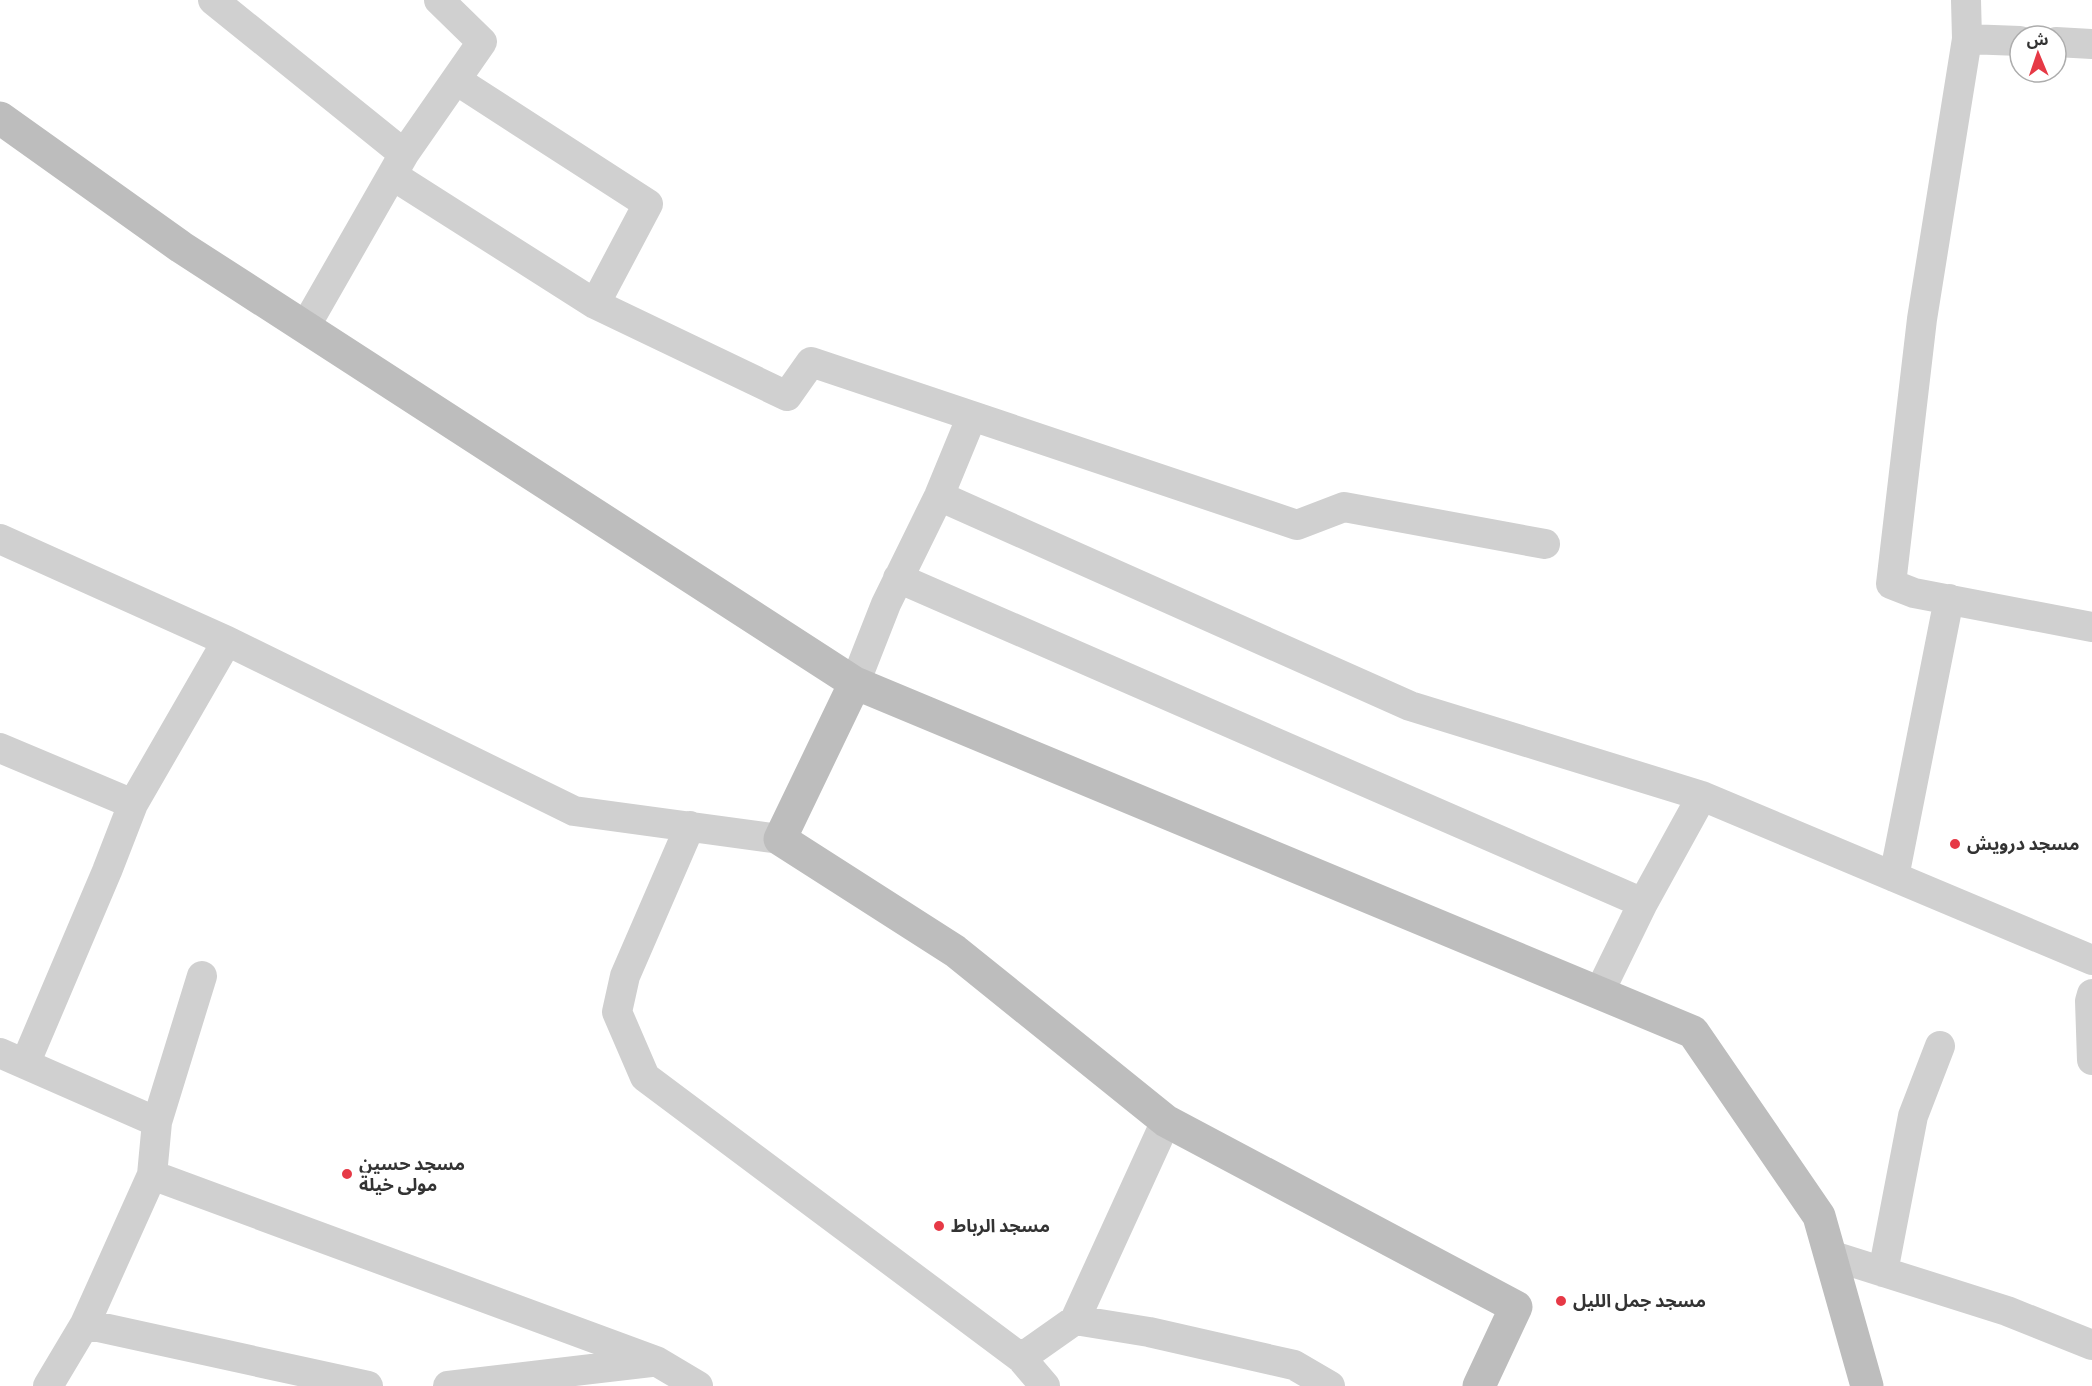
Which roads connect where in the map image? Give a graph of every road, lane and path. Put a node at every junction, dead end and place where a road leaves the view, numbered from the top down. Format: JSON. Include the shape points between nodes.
{"nodes":[{"id":1,"x":213,"y":0,"type":"edge"},
{"id":2,"x":439,"y":0,"type":"edge"},
{"id":3,"x":1966,"y":0,"type":"edge"},
{"id":4,"x":1967,"y":39,"type":"junction"},
{"id":5,"x":2008,"y":41,"type":"edge"},
{"id":6,"x":2068,"y":43,"type":"edge"},
{"id":7,"x":2092,"y":44,"type":"edge"},
{"id":8,"x":456,"y":80,"type":"junction"},
{"id":9,"x":0,"y":118,"type":"edge"},
{"id":10,"x":398,"y":164,"type":"junction"},
{"id":11,"x":595,"y":304,"type":"junction"},
{"id":12,"x":305,"y":327,"type":"junction"},
{"id":13,"x":972,"y":416,"type":"junction"},
{"id":14,"x":939,"y":496,"type":"junction"},
{"id":15,"x":0,"y":539,"type":"edge"},
{"id":16,"x":1545,"y":544,"type":"dead end"},
{"id":17,"x":898,"y":578,"type":"junction"},
{"id":18,"x":1949,"y":599,"type":"junction"},
{"id":19,"x":2092,"y":627,"type":"edge"},
{"id":20,"x":226,"y":641,"type":"junction"},
{"id":21,"x":855,"y":683,"type":"junction"},
{"id":22,"x":0,"y":748,"type":"edge"},
{"id":23,"x":1702,"y":796,"type":"junction"},
{"id":24,"x":133,"y":804,"type":"junction"},
{"id":25,"x":690,"y":826,"type":"junction"},
{"id":26,"x":780,"y":839,"type":"junction"},
{"id":27,"x":1894,"y":877,"type":"junction"},
{"id":28,"x":1643,"y":903,"type":"junction"},
{"id":29,"x":2092,"y":960,"type":"edge"},
{"id":30,"x":202,"y":976,"type":"dead end"},
{"id":31,"x":1599,"y":993,"type":"junction"},
{"id":32,"x":2092,"y":994,"type":"edge"},
{"id":33,"x":1940,"y":1046,"type":"dead end"},
{"id":34,"x":13,"y":1059,"type":"edge"},
{"id":35,"x":2092,"y":1060,"type":"edge"},
{"id":36,"x":1166,"y":1121,"type":"junction"},
{"id":37,"x":157,"y":1122,"type":"junction"},
{"id":38,"x":152,"y":1175,"type":"junction"},
{"id":39,"x":1830,"y":1255,"type":"junction"},
{"id":40,"x":1883,"y":1272,"type":"junction"},
{"id":41,"x":1075,"y":1320,"type":"junction"},
{"id":42,"x":86,"y":1324,"type":"junction"},
{"id":43,"x":2092,"y":1345,"type":"edge"},
{"id":44,"x":1021,"y":1358,"type":"junction"},
{"id":45,"x":656,"y":1361,"type":"junction"},
{"id":46,"x":48,"y":1386,"type":"edge"},
{"id":47,"x":368,"y":1386,"type":"edge"},
{"id":48,"x":448,"y":1386,"type":"edge"},
{"id":49,"x":698,"y":1386,"type":"edge"},
{"id":50,"x":1045,"y":1386,"type":"edge"},
{"id":51,"x":1330,"y":1386,"type":"edge"},
{"id":52,"x":1479,"y":1386,"type":"edge"},
{"id":53,"x":1868,"y":1386,"type":"edge"}],
"edges":[{"from":1,"to":10,"type":"street"},
{"from":2,"to":8,"type":"street","via":[[482,42]]},
{"from":3,"to":4,"type":"street"},
{"from":4,"to":5,"type":"street"},
{"from":4,"to":18,"type":"street","via":[[1922,319],[1891,584]]},
{"from":6,"to":7,"type":"street"},
{"from":8,"to":10,"type":"street"},
{"from":8,"to":11,"type":"street","via":[[648,204]]},
{"from":9,"to":12,"type":"main road","via":[[181,247]]},
{"from":10,"to":11,"type":"street"},
{"from":10,"to":12,"type":"street"},
{"from":11,"to":13,"type":"street","via":[[787,396],[811,362]]},
{"from":12,"to":21,"type":"main road"},
{"from":13,"to":14,"type":"street"},
{"from":13,"to":16,"type":"street","via":[[1297,525],[1344,507]]},
{"from":14,"to":17,"type":"street"},
{"from":14,"to":23,"type":"street","via":[[1410,706]]},
{"from":15,"to":20,"type":"street"},
{"from":17,"to":21,"type":"street"},
{"from":17,"to":28,"type":"street"},
{"from":18,"to":19,"type":"street"},
{"from":18,"to":27,"type":"street"},
{"from":20,"to":24,"type":"street"},
{"from":20,"to":25,"type":"street","via":[[574,811]]},
{"from":21,"to":26,"type":"main road"},
{"from":21,"to":31,"type":"main road"},
{"from":22,"to":24,"type":"street"},
{"from":23,"to":27,"type":"street"},
{"from":23,"to":28,"type":"street"},
{"from":24,"to":34,"type":"street","via":[[107,871]]},
{"from":25,"to":26,"type":"street"},
{"from":25,"to":44,"type":"street","via":[[625,976],[617,1011],[645,1077]]},
{"from":26,"to":36,"type":"main road","via":[[955,951]]},
{"from":27,"to":29,"type":"street"},
{"from":28,"to":31,"type":"street"},
{"from":30,"to":37,"type":"street"},
{"from":31,"to":39,"type":"main road","via":[[1693,1032],[1819,1216]]},
{"from":32,"to":35,"type":"street"},
{"from":33,"to":40,"type":"street","via":[[1913,1116]]},
{"from":34,"to":37,"type":"street"},
{"from":36,"to":41,"type":"street"},
{"from":36,"to":52,"type":"main road","via":[[1516,1307]]},
{"from":37,"to":38,"type":"street"},
{"from":38,"to":42,"type":"street"},
{"from":38,"to":45,"type":"street"},
{"from":39,"to":40,"type":"street"},
{"from":39,"to":53,"type":"main road"},
{"from":40,"to":43,"type":"street","via":[[2007,1311]]},
{"from":41,"to":44,"type":"street"},
{"from":41,"to":51,"type":"street","via":[[1149,1332],[1294,1365]]},
{"from":42,"to":46,"type":"street"},
{"from":42,"to":47,"type":"street"},
{"from":44,"to":50,"type":"street"},
{"from":45,"to":48,"type":"street"},
{"from":45,"to":49,"type":"street"}]}
